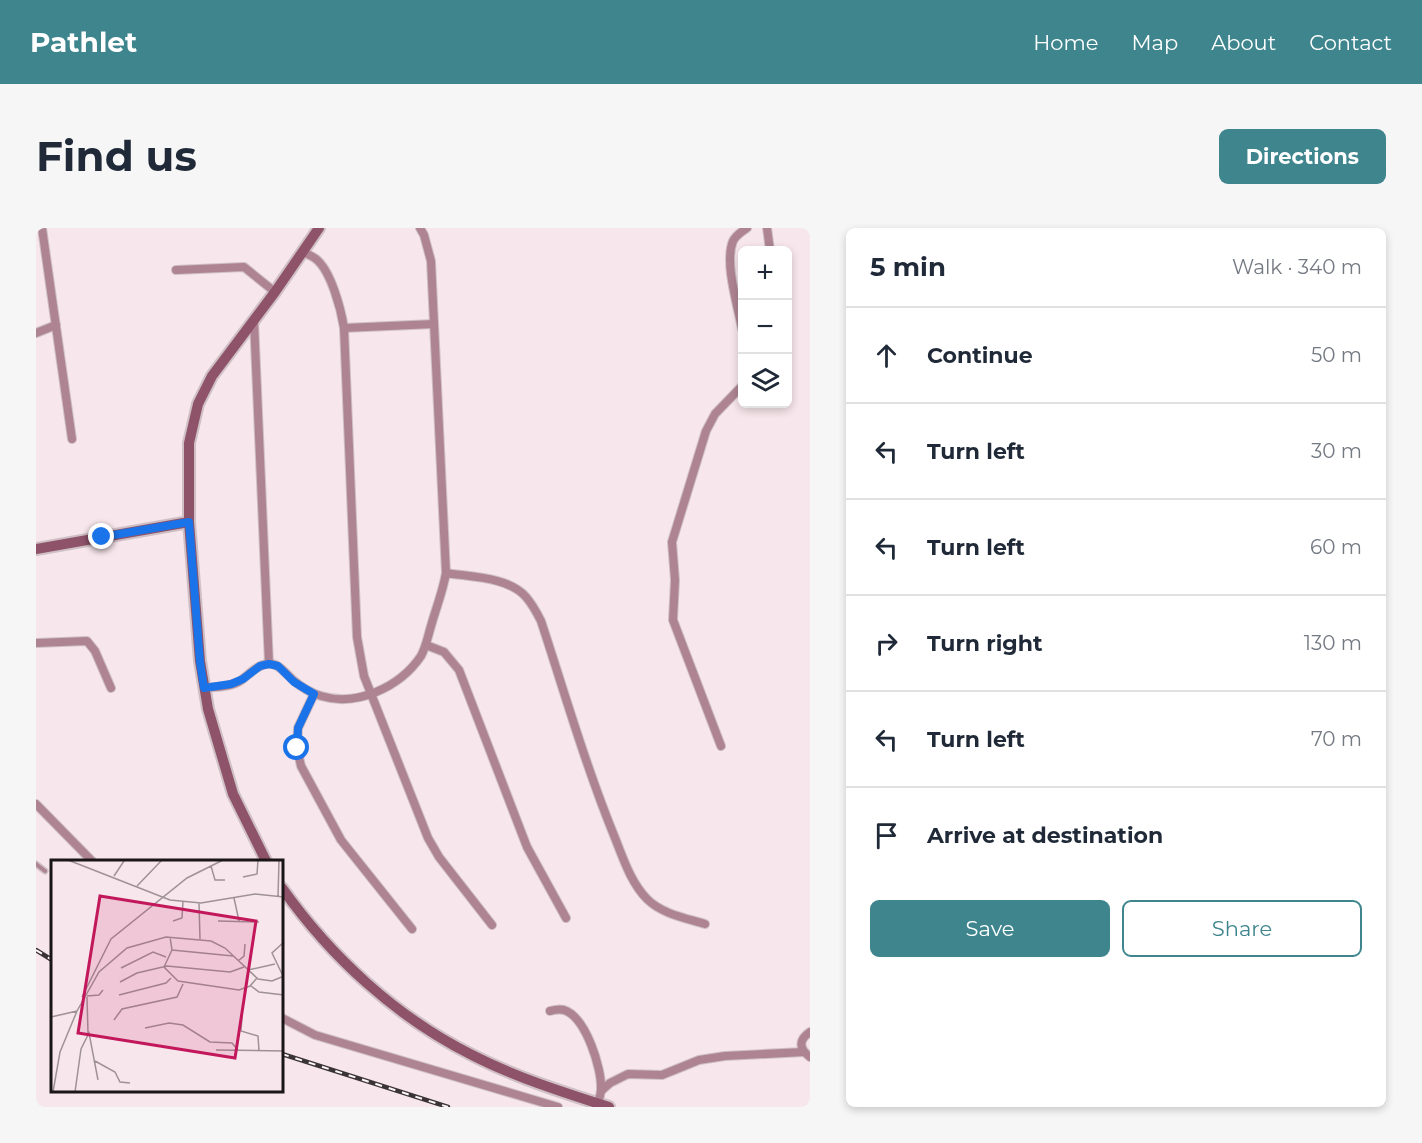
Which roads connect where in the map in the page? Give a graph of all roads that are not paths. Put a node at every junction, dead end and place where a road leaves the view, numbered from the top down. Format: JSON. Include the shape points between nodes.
{"nodes":[{"id":1,"x":42,"y":228,"type":"edge"},
{"id":2,"x":420,"y":228,"type":"edge"},
{"id":3,"x":747,"y":228,"type":"edge"},
{"id":4,"x":767,"y":228,"type":"edge"},
{"id":5,"x":318,"y":229,"type":"edge"},
{"id":6,"x":769,"y":246,"type":"edge"},
{"id":7,"x":303,"y":252,"type":"junction"},
{"id":8,"x":176,"y":270,"type":"dead end"},
{"id":9,"x":275,"y":292,"type":"junction"},
{"id":10,"x":738,"y":306,"type":"edge"},
{"id":11,"x":254,"y":321,"type":"junction"},
{"id":12,"x":434,"y":324,"type":"junction"},
{"id":13,"x":56,"y":325,"type":"junction"},
{"id":14,"x":344,"y":328,"type":"junction"},
{"id":15,"x":36,"y":333,"type":"edge"},
{"id":16,"x":738,"y":390,"type":"edge"},
{"id":17,"x":72,"y":439,"type":"dead end"},
{"id":18,"x":189,"y":522,"type":"junction"},
{"id":19,"x":36,"y":549,"type":"edge"},
{"id":20,"x":446,"y":573,"type":"junction"},
{"id":21,"x":36,"y":643,"type":"edge"},
{"id":22,"x":426,"y":645,"type":"junction"},
{"id":23,"x":269,"y":664,"type":"junction"},
{"id":24,"x":111,"y":688,"type":"dead end"},
{"id":25,"x":204,"y":688,"type":"junction"},
{"id":26,"x":314,"y":694,"type":"junction"},
{"id":27,"x":372,"y":695,"type":"junction"},
{"id":28,"x":721,"y":746,"type":"dead end"},
{"id":29,"x":36,"y":804,"type":"edge"},
{"id":30,"x":91,"y":860,"type":"edge"},
{"id":31,"x":266,"y":860,"type":"edge"},
{"id":32,"x":36,"y":864,"type":"edge"},
{"id":33,"x":45,"y":871,"type":"dead end"},
{"id":34,"x":284,"y":891,"type":"edge"},
{"id":35,"x":566,"y":918,"type":"dead end"},
{"id":36,"x":705,"y":924,"type":"dead end"},
{"id":37,"x":492,"y":925,"type":"dead end"},
{"id":38,"x":412,"y":929,"type":"dead end"},
{"id":39,"x":550,"y":1011,"type":"dead end"},
{"id":40,"x":284,"y":1019,"type":"edge"},
{"id":41,"x":810,"y":1032,"type":"edge"},
{"id":42,"x":807,"y":1055,"type":"edge"},
{"id":43,"x":601,"y":1091,"type":"junction"},
{"id":44,"x":603,"y":1105,"type":"edge"},
{"id":45,"x":558,"y":1107,"type":"edge"}],
"edges":[{"from":1,"to":13,"type":"street"},
{"from":2,"to":12,"type":"street","via":[[431,261]]},
{"from":3,"to":10,"type":"street","via":[[733,242],[730,260]]},
{"from":4,"to":6,"type":"street"},
{"from":5,"to":7,"type":"street"},
{"from":7,"to":9,"type":"street"},
{"from":7,"to":14,"type":"street","via":[[323,267]]},
{"from":8,"to":9,"type":"street","via":[[244,267]]},
{"from":9,"to":11,"type":"street"},
{"from":11,"to":18,"type":"street","via":[[212,376],[196,408],[189,442]]},
{"from":11,"to":23,"type":"street"},
{"from":12,"to":14,"type":"street"},
{"from":12,"to":20,"type":"street"},
{"from":13,"to":15,"type":"street"},
{"from":13,"to":17,"type":"street"},
{"from":14,"to":27,"type":"street","via":[[357,638]]},
{"from":16,"to":28,"type":"street","via":[[706,431],[671,548],[675,580],[673,620]]},
{"from":18,"to":19,"type":"street"},
{"from":18,"to":25,"type":"street"},
{"from":20,"to":22,"type":"street"},
{"from":20,"to":36,"type":"street","via":[[498,582],[527,597],[541,621],[601,807],[638,888],[658,908]]},
{"from":21,"to":24,"type":"street","via":[[87,641]]},
{"from":22,"to":27,"type":"street","via":[[405,673]]},
{"from":22,"to":35,"type":"street","via":[[444,652],[459,670],[528,847]]},
{"from":23,"to":25,"type":"street","via":[[231,684]]},
{"from":23,"to":26,"type":"street","via":[[278,666]]},
{"from":25,"to":31,"type":"street","via":[[233,794]]},
{"from":26,"to":27,"type":"street","via":[[329,698]]},
{"from":26,"to":38,"type":"street","via":[[298,728],[301,766],[340,840]]},
{"from":27,"to":37,"type":"street","via":[[428,838]]},
{"from":29,"to":30,"type":"street"},
{"from":32,"to":33,"type":"lane"},
{"from":34,"to":44,"type":"street","via":[[334,953],[413,1020],[474,1057]]},
{"from":39,"to":43,"type":"street","via":[[567,1011],[582,1028],[597,1061]]},
{"from":40,"to":45,"type":"street","via":[[324,1038]]},
{"from":41,"to":42,"type":"street","via":[[802,1038],[801,1048]]},
{"from":42,"to":43,"type":"street","via":[[699,1060],[662,1075],[628,1074]]},
{"from":43,"to":44,"type":"street"}]}
